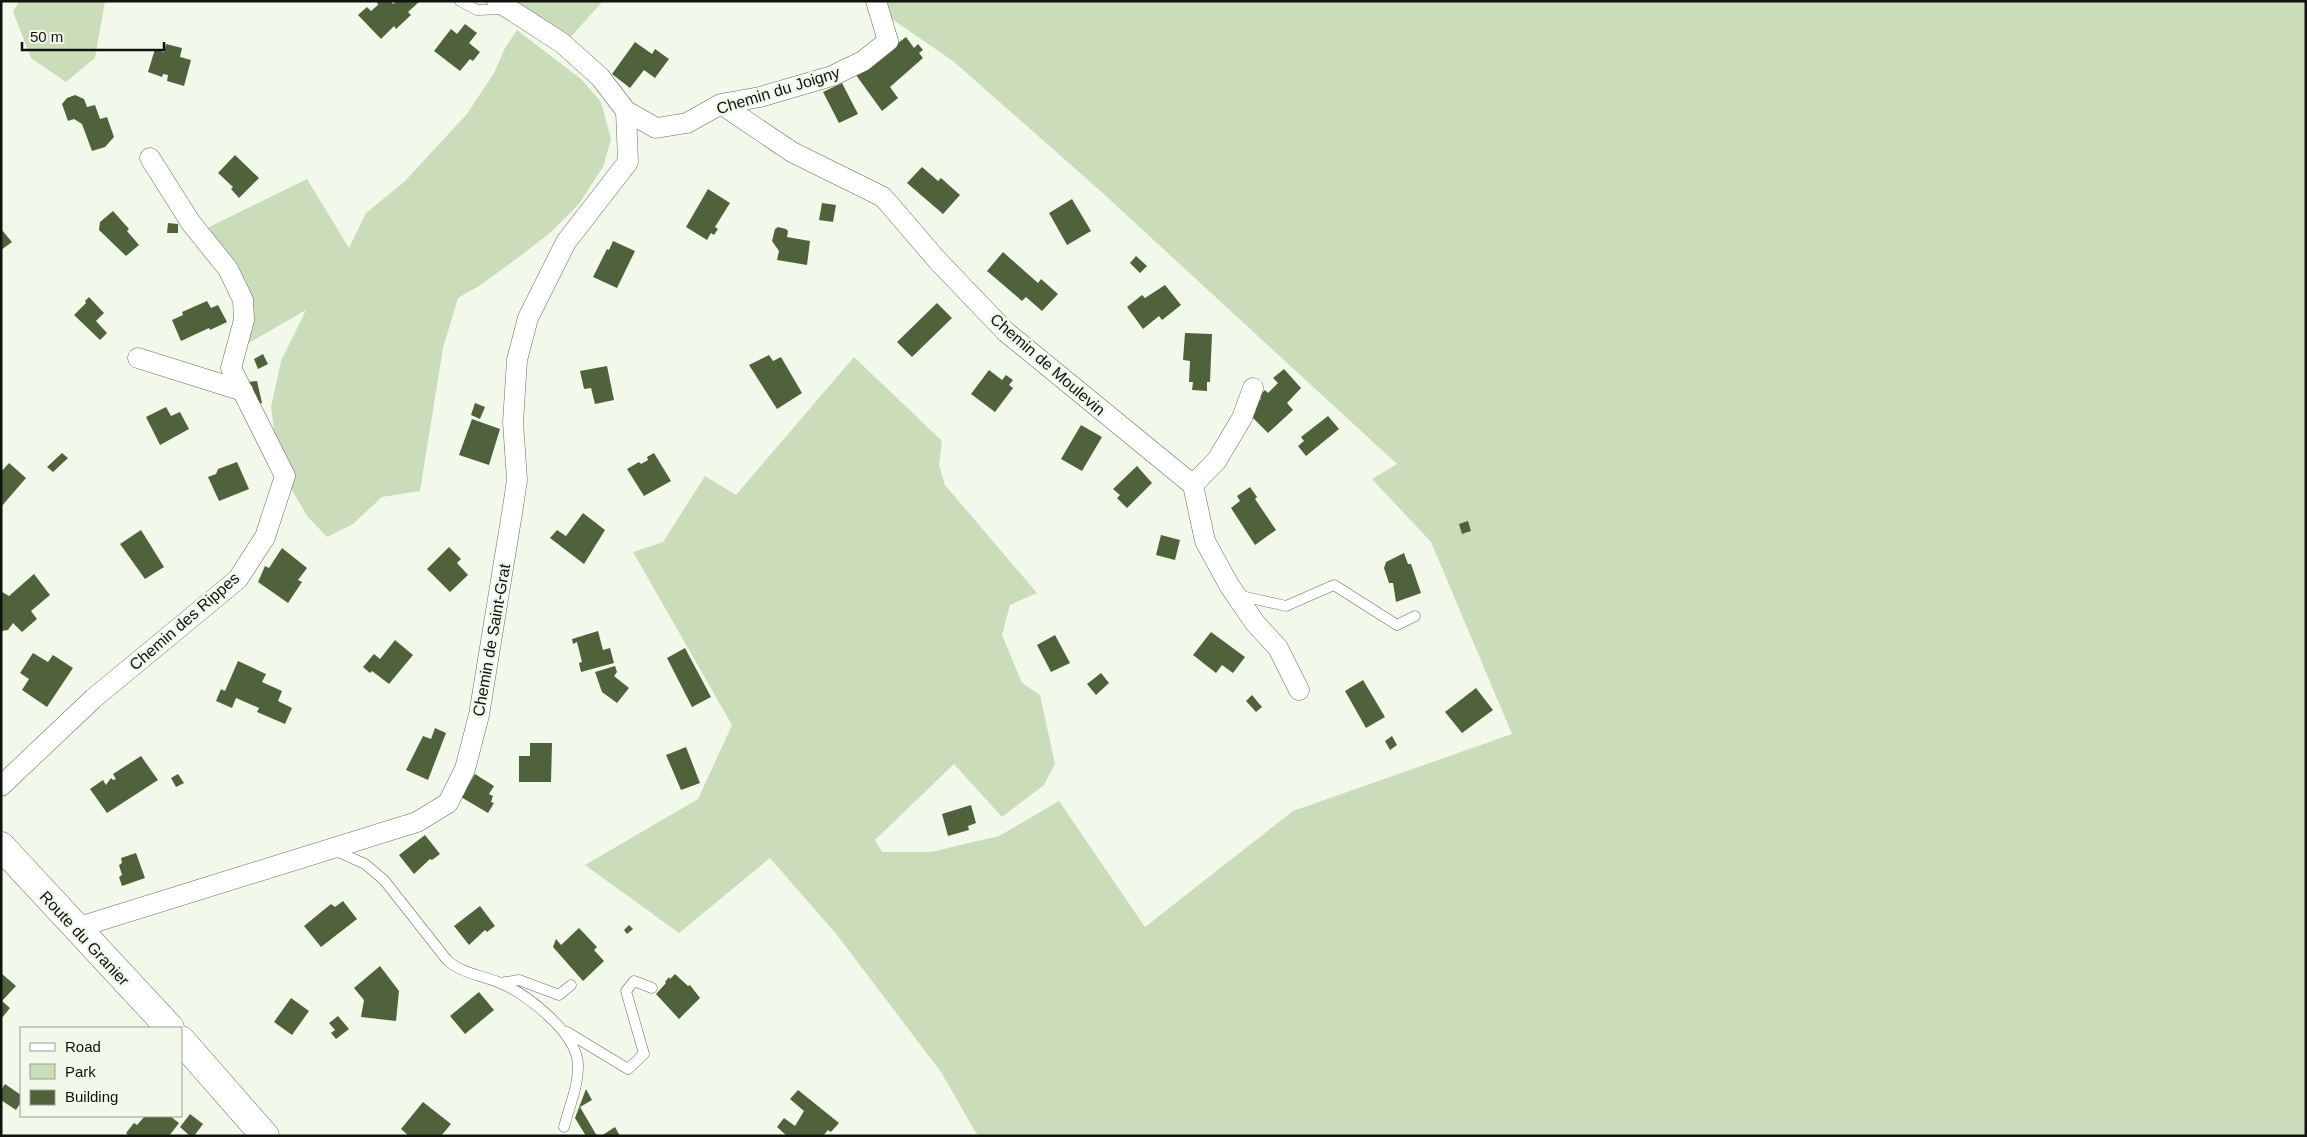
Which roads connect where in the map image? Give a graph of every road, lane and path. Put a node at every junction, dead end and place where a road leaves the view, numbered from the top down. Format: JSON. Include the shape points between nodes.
{"nodes":[{"id":1,"x":460,"y":1,"type":"edge"},
{"id":2,"x":876,"y":1,"type":"edge"},
{"id":3,"x":503,"y":5,"type":"edge"},
{"id":4,"x":721,"y":104,"type":"junction"},
{"id":5,"x":626,"y":111,"type":"junction"},
{"id":6,"x":150,"y":158,"type":"dead end"},
{"id":7,"x":138,"y":358,"type":"dead end"},
{"id":8,"x":1253,"y":388,"type":"dead end"},
{"id":9,"x":243,"y":391,"type":"junction"},
{"id":10,"x":1193,"y":485,"type":"junction"},
{"id":11,"x":1236,"y":595,"type":"junction"},
{"id":12,"x":1415,"y":616,"type":"dead end"},
{"id":13,"x":1299,"y":690,"type":"dead end"},
{"id":14,"x":1,"y":786,"type":"edge"},
{"id":15,"x":1,"y":846,"type":"edge"},
{"id":16,"x":330,"y":848,"type":"junction"},
{"id":17,"x":76,"y":928,"type":"junction"},
{"id":18,"x":500,"y":983,"type":"junction"},
{"id":19,"x":571,"y":984,"type":"dead end"},
{"id":20,"x":652,"y":988,"type":"dead end"},
{"id":21,"x":169,"y":1027,"type":"edge"},
{"id":22,"x":559,"y":1028,"type":"junction"},
{"id":23,"x":182,"y":1041,"type":"edge"},
{"id":24,"x":564,"y":1127,"type":"dead end"},
{"id":25,"x":265,"y":1136,"type":"edge"}],
"edges":[{"from":1,"to":3,"type":"lane","via":[[477,10]]},
{"from":2,"to":4,"type":"street","name":"Chemin du Joigny","via":[[888,41],[862,61],[832,76]]},
{"from":3,"to":5,"type":"street","via":[[562,43],[600,77]]},
{"from":4,"to":5,"type":"street","name":"Chemin du Joigny","via":[[687,123],[656,128]]},
{"from":4,"to":10,"type":"street","name":"Chemin de Moulevin","via":[[792,152],[883,197],[1006,332]]},
{"from":5,"to":16,"type":"street","name":"Chemin de Saint-Grat","via":[[628,162],[566,242],[528,318],[517,360],[513,422],[517,480],[514,507],[479,715],[465,769],[448,803],[417,822]]},
{"from":6,"to":9,"type":"street","name":"Chemin des Rippes","via":[[191,222],[228,269],[243,300],[244,320],[231,368]]},
{"from":7,"to":9,"type":"street"},
{"from":8,"to":10,"type":"street","via":[[1242,418],[1217,460]]},
{"from":9,"to":14,"type":"street","name":"Chemin des Rippes","via":[[286,476],[265,537],[238,579],[94,698]]},
{"from":10,"to":11,"type":"street","via":[[1205,541]]},
{"from":11,"to":12,"type":"lane","via":[[1286,606],[1334,585],[1397,625]]},
{"from":11,"to":13,"type":"street","via":[[1278,648]]},
{"from":15,"to":17,"type":"street","name":"Route du Granier"},
{"from":16,"to":17,"type":"street","name":"Chemin de Saint-Grat"},
{"from":16,"to":18,"type":"lane","via":[[351,856],[384,880],[456,968]]},
{"from":17,"to":21,"type":"street","name":"Route du Granier"},
{"from":18,"to":19,"type":"lane","via":[[519,980],[559,995]]},
{"from":18,"to":22,"type":"lane","via":[[530,1000]]},
{"from":20,"to":22,"type":"lane","via":[[634,981],[626,991],[644,1054],[628,1069]]},
{"from":22,"to":24,"type":"lane","via":[[570,1041],[578,1063],[576,1084]]},
{"from":23,"to":25,"type":"street"}]}
